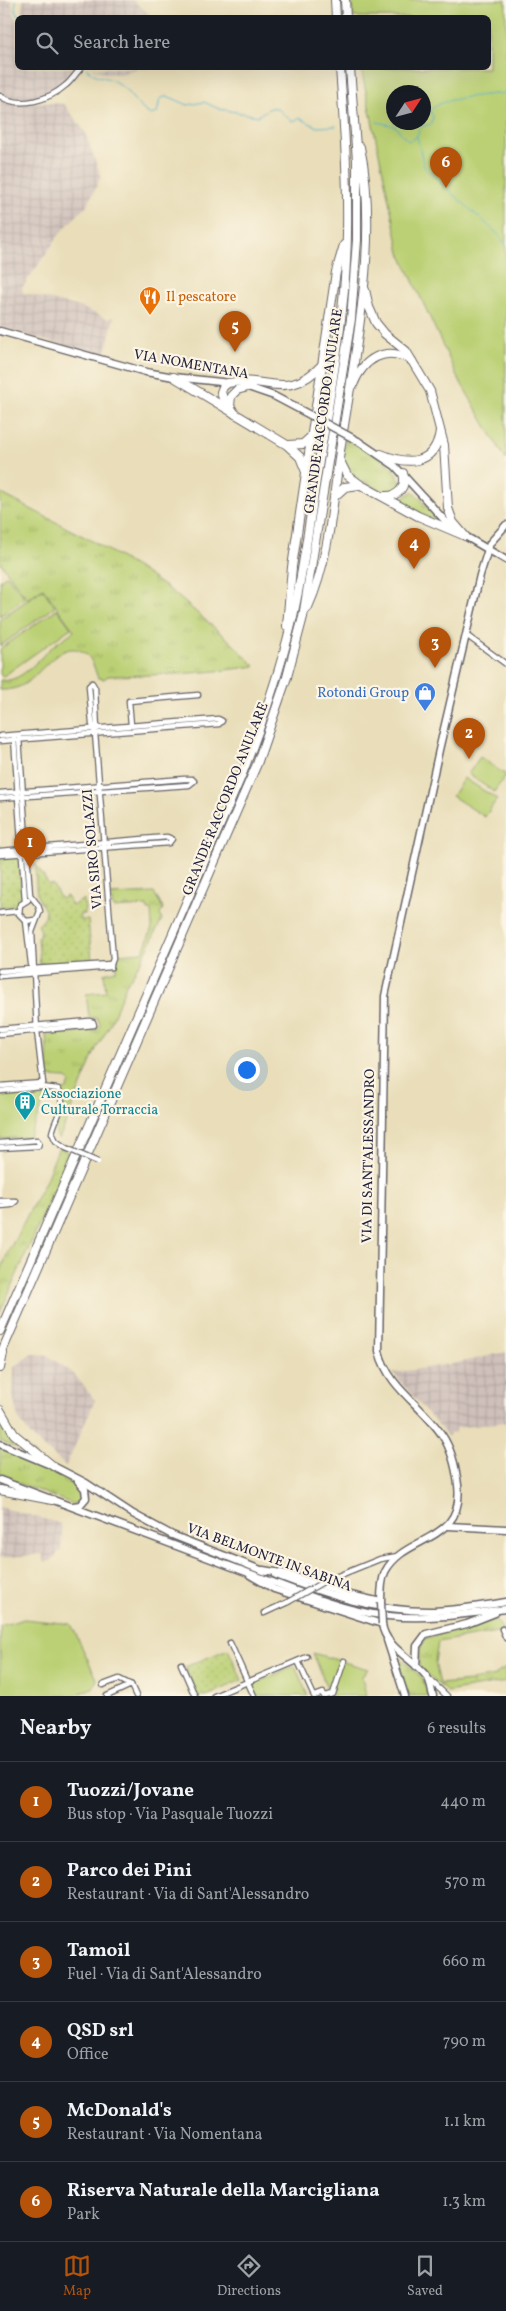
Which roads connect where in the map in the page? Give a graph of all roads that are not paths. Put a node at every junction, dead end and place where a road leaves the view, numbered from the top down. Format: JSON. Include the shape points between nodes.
{"nodes":[{"id":1,"x":335,"y":0,"type":"edge"},
{"id":2,"x":344,"y":0,"type":"edge"},
{"id":3,"x":336,"y":15,"type":"edge"},
{"id":4,"x":346,"y":15,"type":"edge"},
{"id":5,"x":79,"y":70,"type":"edge"},
{"id":6,"x":340,"y":70,"type":"edge"},
{"id":7,"x":350,"y":70,"type":"edge"},
{"id":8,"x":0,"y":96,"type":"edge"},
{"id":9,"x":354,"y":120,"type":"junction"},
{"id":10,"x":347,"y":234,"type":"junction"},
{"id":11,"x":364,"y":286,"type":"junction"},
{"id":12,"x":0,"y":331,"type":"edge"},
{"id":13,"x":324,"y":363,"type":"junction"},
{"id":14,"x":415,"y":363,"type":"junction"},
{"id":15,"x":174,"y":377,"type":"junction"},
{"id":16,"x":228,"y":383,"type":"junction"},
{"id":17,"x":248,"y":387,"type":"junction"},
{"id":18,"x":349,"y":394,"type":"junction"},
{"id":19,"x":227,"y":410,"type":"junction"},
{"id":20,"x":236,"y":415,"type":"junction"},
{"id":21,"x":439,"y":422,"type":"junction"},
{"id":22,"x":313,"y":435,"type":"junction"},
{"id":23,"x":287,"y":445,"type":"junction"},
{"id":24,"x":381,"y":454,"type":"junction"},
{"id":25,"x":339,"y":459,"type":"junction"},
{"id":26,"x":403,"y":472,"type":"junction"},
{"id":27,"x":307,"y":474,"type":"junction"},
{"id":28,"x":361,"y":486,"type":"junction"},
{"id":29,"x":380,"y":495,"type":"junction"},
{"id":30,"x":334,"y":498,"type":"junction"},
{"id":31,"x":506,"y":525,"type":"edge"},
{"id":32,"x":464,"y":536,"type":"junction"},
{"id":33,"x":488,"y":548,"type":"junction"},
{"id":34,"x":506,"y":560,"type":"edge"},
{"id":35,"x":303,"y":617,"type":"junction"},
{"id":36,"x":466,"y":635,"type":"junction"},
{"id":37,"x":286,"y":642,"type":"junction"},
{"id":38,"x":506,"y":664,"type":"edge"},
{"id":39,"x":198,"y":695,"type":"dead end"},
{"id":40,"x":131,"y":725,"type":"junction"},
{"id":41,"x":95,"y":730,"type":"junction"},
{"id":42,"x":0,"y":736,"type":"edge"},
{"id":43,"x":16,"y":737,"type":"junction"},
{"id":44,"x":0,"y":741,"type":"edge"},
{"id":45,"x":99,"y":788,"type":"junction"},
{"id":46,"x":0,"y":793,"type":"edge"},
{"id":47,"x":20,"y":794,"type":"junction"},
{"id":48,"x":0,"y":798,"type":"edge"},
{"id":49,"x":104,"y":845,"type":"junction"},
{"id":50,"x":0,"y":851,"type":"edge"},
{"id":51,"x":24,"y":851,"type":"junction"},
{"id":52,"x":0,"y":855,"type":"edge"},
{"id":53,"x":25,"y":901,"type":"junction"},
{"id":54,"x":33,"y":901,"type":"junction"},
{"id":55,"x":18,"y":911,"type":"junction"},
{"id":56,"x":0,"y":913,"type":"edge"},
{"id":57,"x":35,"y":920,"type":"junction"},
{"id":58,"x":26,"y":921,"type":"junction"},
{"id":59,"x":33,"y":970,"type":"junction"},
{"id":60,"x":0,"y":971,"type":"edge"},
{"id":61,"x":0,"y":976,"type":"edge"},
{"id":62,"x":37,"y":1028,"type":"junction"},
{"id":63,"x":0,"y":1029,"type":"edge"},
{"id":64,"x":0,"y":1034,"type":"edge"},
{"id":65,"x":42,"y":1085,"type":"junction"},
{"id":66,"x":0,"y":1086,"type":"edge"},
{"id":67,"x":0,"y":1091,"type":"edge"},
{"id":68,"x":0,"y":1143,"type":"edge"},
{"id":69,"x":0,"y":1148,"type":"edge"},
{"id":70,"x":98,"y":1162,"type":"dead end"},
{"id":71,"x":0,"y":1201,"type":"edge"},
{"id":72,"x":0,"y":1206,"type":"edge"},
{"id":73,"x":0,"y":1330,"type":"edge"},
{"id":74,"x":5,"y":1344,"type":"junction"},
{"id":75,"x":0,"y":1356,"type":"edge"},
{"id":76,"x":0,"y":1368,"type":"edge"},
{"id":77,"x":0,"y":1410,"type":"edge"},
{"id":78,"x":0,"y":1444,"type":"edge"},
{"id":79,"x":53,"y":1466,"type":"junction"},
{"id":80,"x":70,"y":1475,"type":"junction"},
{"id":81,"x":0,"y":1480,"type":"edge"},
{"id":82,"x":0,"y":1490,"type":"edge"},
{"id":83,"x":52,"y":1500,"type":"junction"},
{"id":84,"x":69,"y":1506,"type":"junction"},
{"id":85,"x":448,"y":1526,"type":"junction"},
{"id":86,"x":506,"y":1529,"type":"edge"},
{"id":87,"x":399,"y":1556,"type":"junction"},
{"id":88,"x":240,"y":1569,"type":"junction"},
{"id":89,"x":263,"y":1570,"type":"junction"},
{"id":90,"x":382,"y":1587,"type":"junction"},
{"id":91,"x":364,"y":1599,"type":"junction"},
{"id":92,"x":381,"y":1602,"type":"junction"},
{"id":93,"x":506,"y":1602,"type":"edge"},
{"id":94,"x":506,"y":1609,"type":"edge"},
{"id":95,"x":264,"y":1613,"type":"dead end"},
{"id":96,"x":383,"y":1628,"type":"junction"},
{"id":97,"x":502,"y":1629,"type":"dead end"},
{"id":98,"x":506,"y":1638,"type":"edge"},
{"id":99,"x":230,"y":1643,"type":"dead end"},
{"id":100,"x":401,"y":1653,"type":"junction"},
{"id":101,"x":394,"y":1655,"type":"junction"},
{"id":102,"x":307,"y":1657,"type":"dead end"},
{"id":103,"x":298,"y":1661,"type":"junction"},
{"id":104,"x":344,"y":1662,"type":"dead end"},
{"id":105,"x":181,"y":1664,"type":"dead end"},
{"id":106,"x":416,"y":1666,"type":"junction"},
{"id":107,"x":428,"y":1678,"type":"junction"},
{"id":108,"x":248,"y":1682,"type":"junction"},
{"id":109,"x":103,"y":1685,"type":"dead end"},
{"id":110,"x":131,"y":1685,"type":"junction"},
{"id":111,"x":107,"y":1696,"type":"edge"},
{"id":112,"x":136,"y":1696,"type":"edge"},
{"id":113,"x":195,"y":1696,"type":"edge"},
{"id":114,"x":214,"y":1696,"type":"edge"},
{"id":115,"x":254,"y":1696,"type":"edge"},
{"id":116,"x":315,"y":1696,"type":"edge"},
{"id":117,"x":325,"y":1696,"type":"edge"},
{"id":118,"x":406,"y":1696,"type":"edge"},
{"id":119,"x":433,"y":1696,"type":"edge"},
{"id":120,"x":448,"y":1696,"type":"edge"}],
"edges":[{"from":1,"to":3,"type":"highway"},
{"from":2,"to":4,"type":"highway"},
{"from":5,"to":8,"type":"street","via":[[65,86],[44,98],[9,102]]},
{"from":6,"to":10,"type":"highway","name":"GRANDE RACCORDO ANULARE","via":[[347,150]]},
{"from":7,"to":9,"type":"highway","name":"GRANDE RACCORDO ANULARE"},
{"from":9,"to":11,"type":"highway","via":[[367,193]]},
{"from":9,"to":35,"type":"highway","name":"GRANDE RACCORDO ANULARE","via":[[357,240],[351,319]]},
{"from":10,"to":13,"type":"highway","via":[[336,272]]},
{"from":10,"to":37,"type":"highway","name":"GRANDE RACCORDO ANULARE","via":[[343,297],[325,423],[301,576]]},
{"from":11,"to":14,"type":"highway","via":[[376,323]]},
{"from":11,"to":18,"type":"highway"},
{"from":12,"to":15,"type":"street","name":"VIA NOMENTANA"},
{"from":13,"to":16,"type":"highway","via":[[310,377],[295,384]]},
{"from":13,"to":22,"type":"highway"},
{"from":14,"to":18,"type":"highway","via":[[394,354],[376,356],[359,372]]},
{"from":14,"to":21,"type":"highway","via":[[428,387]]},
{"from":15,"to":16,"type":"street","name":"VIA NOMENTANA"},
{"from":15,"to":19,"type":"highway"},
{"from":16,"to":17,"type":"street","name":"VIA NOMENTANA"},
{"from":16,"to":19,"type":"highway","via":[[220,392]]},
{"from":17,"to":20,"type":"highway","via":[[237,390],[230,397],[230,406]]},
{"from":17,"to":24,"type":"street","name":"VIA NOMENTANA","bridge":true,"via":[[278,398]]},
{"from":18,"to":25,"type":"highway"},
{"from":19,"to":20,"type":"highway"},
{"from":20,"to":23,"type":"highway"},
{"from":21,"to":24,"type":"highway","via":[[436,445],[420,460],[405,462]]},
{"from":21,"to":32,"type":"highway","via":[[446,460],[448,508],[453,522]]},
{"from":22,"to":23,"type":"highway","via":[[303,444]]},
{"from":22,"to":27,"type":"highway"},
{"from":23,"to":27,"type":"highway","via":[[300,457]]},
{"from":24,"to":26,"type":"street","name":"VIA NOMENTANA"},
{"from":25,"to":28,"type":"highway","via":[[347,475]]},
{"from":25,"to":30,"type":"highway"},
{"from":26,"to":29,"type":"highway","via":[[404,483],[400,491],[390,496]]},
{"from":26,"to":32,"type":"street","name":"VIA NOMENTANA","via":[[445,521]]},
{"from":27,"to":37,"type":"highway","via":[[292,567]]},
{"from":28,"to":29,"type":"highway"},
{"from":28,"to":30,"type":"highway","via":[[345,487]]},
{"from":29,"to":32,"type":"highway"},
{"from":30,"to":35,"type":"highway","via":[[319,583]]},
{"from":31,"to":33,"type":"street"},
{"from":32,"to":33,"type":"street","name":"VIA NOMENTANA"},
{"from":33,"to":34,"type":"street","name":"VIA NOMENTANA"},
{"from":33,"to":36,"type":"street","name":"VIA DI SANT'ALESSANDRO"},
{"from":35,"to":74,"type":"highway","name":"GRANDE RACCORDO ANULARE","via":[[287,677],[257,764]]},
{"from":36,"to":38,"type":"street"},
{"from":36,"to":85,"type":"street","name":"VIA DI SANT'ALESSANDRO","via":[[385,996],[384,1014],[379,1351],[389,1376],[442,1435],[450,1449],[459,1488],[458,1502]]},
{"from":37,"to":73,"type":"highway","name":"GRANDE RACCORDO ANULARE","via":[[265,714],[240,779]]},
{"from":39,"to":40,"type":"street","via":[[129,701]]},
{"from":40,"to":41,"type":"street"},
{"from":40,"to":41,"type":"street","via":[[222,721],[219,724]]},
{"from":41,"to":41,"type":"street","name":"VIA SIRO SOLAZZI","via":[[95,688],[92,683],[89,686]]},
{"from":41,"to":43,"type":"street"},
{"from":41,"to":45,"type":"street","name":"VIA SIRO SOLAZZI"},
{"from":42,"to":43,"type":"street"},
{"from":43,"to":44,"type":"street"},
{"from":43,"to":47,"type":"street"},
{"from":45,"to":45,"type":"street","via":[[189,785],[194,781],[184,779]]},
{"from":45,"to":47,"type":"street"},
{"from":45,"to":49,"type":"street","name":"VIA SIRO SOLAZZI"},
{"from":46,"to":47,"type":"street"},
{"from":47,"to":48,"type":"street"},
{"from":47,"to":51,"type":"street"},
{"from":49,"to":49,"type":"street","via":[[169,843],[172,839],[166,837]]},
{"from":49,"to":51,"type":"street"},
{"from":49,"to":59,"type":"street","name":"VIA SIRO SOLAZZI","via":[[111,967]]},
{"from":50,"to":51,"type":"street"},
{"from":51,"to":52,"type":"street"},
{"from":51,"to":53,"type":"street"},
{"from":51,"to":54,"type":"street"},
{"from":53,"to":54,"type":"street"},
{"from":53,"to":55,"type":"street"},
{"from":54,"to":57,"type":"street","via":[[40,911]]},
{"from":55,"to":56,"type":"street"},
{"from":55,"to":58,"type":"street"},
{"from":57,"to":58,"type":"street"},
{"from":57,"to":59,"type":"street","via":[[32,932]]},
{"from":58,"to":59,"type":"street"},
{"from":59,"to":60,"type":"street"},
{"from":59,"to":61,"type":"street"},
{"from":59,"to":62,"type":"street"},
{"from":62,"to":62,"type":"street","via":[[94,1025],[94,1022],[90,1021]]},
{"from":62,"to":63,"type":"street"},
{"from":62,"to":64,"type":"street"},
{"from":62,"to":65,"type":"street"},
{"from":65,"to":66,"type":"street"},
{"from":65,"to":67,"type":"street"},
{"from":65,"to":70,"type":"street","bridge":true,"via":[[58,1089],[64,1101],[52,1136],[66,1148]]},
{"from":68,"to":69,"type":"street","via":[[38,1140],[39,1143],[38,1146]]},
{"from":71,"to":72,"type":"street","via":[[16,1201]]},
{"from":74,"to":75,"type":"highway","name":"GRANDE RACCORDO ANULARE"},
{"from":74,"to":76,"type":"highway"},
{"from":77,"to":79,"type":"highway","via":[[14,1434]]},
{"from":78,"to":79,"type":"street","name":"VIA BELMONTE IN SABINA"},
{"from":79,"to":80,"type":"street","name":"VIA BELMONTE IN SABINA"},
{"from":80,"to":84,"type":"street","name":"VIA BELMONTE IN SABINA","via":[[84,1487],[87,1495],[80,1505]]},
{"from":80,"to":89,"type":"street","name":"VIA BELMONTE IN SABINA","via":[[172,1535]]},
{"from":81,"to":83,"type":"street","name":"VIA BELMONTE IN SABINA"},
{"from":82,"to":83,"type":"highway"},
{"from":83,"to":84,"type":"street","name":"VIA BELMONTE IN SABINA"},
{"from":84,"to":88,"type":"street","name":"VIA BELMONTE IN SABINA"},
{"from":85,"to":86,"type":"street"},
{"from":85,"to":87,"type":"street"},
{"from":87,"to":90,"type":"street","via":[[385,1572]]},
{"from":87,"to":95,"type":"street","bridge":true,"via":[[380,1559],[323,1582]]},
{"from":88,"to":94,"type":"street","name":"VIA BELMONTE IN SABINA","via":[[321,1600],[387,1616],[450,1616]]},
{"from":88,"to":96,"type":"street","via":[[274,1589]]},
{"from":89,"to":91,"type":"street","via":[[287,1574]]},
{"from":89,"to":93,"type":"street","name":"VIA BELMONTE IN SABINA","via":[[329,1595],[385,1608],[443,1610]]},
{"from":90,"to":91,"type":"street"},
{"from":90,"to":92,"type":"street"},
{"from":91,"to":92,"type":"street"},
{"from":92,"to":96,"type":"street","bridge":true},
{"from":94,"to":106,"type":"street","via":[[467,1624],[426,1634],[417,1646]]},
{"from":96,"to":100,"type":"street"},
{"from":96,"to":101,"type":"street"},
{"from":97,"to":98,"type":"street"},
{"from":99,"to":108,"type":"street"},
{"from":100,"to":101,"type":"street"},
{"from":100,"to":106,"type":"street"},
{"from":101,"to":118,"type":"street"},
{"from":102,"to":103,"type":"street"},
{"from":103,"to":108,"type":"street"},
{"from":103,"to":116,"type":"street"},
{"from":104,"to":117,"type":"street","via":[[333,1694]]},
{"from":105,"to":113,"type":"street"},
{"from":106,"to":107,"type":"street"},
{"from":107,"to":119,"type":"street"},
{"from":107,"to":120,"type":"street"},
{"from":108,"to":114,"type":"street"},
{"from":108,"to":115,"type":"street"},
{"from":109,"to":110,"type":"street","via":[[119,1679]]},
{"from":110,"to":111,"type":"street"},
{"from":110,"to":112,"type":"street"},
{"from":116,"to":117,"type":"street","via":[[323,1693]]}]}
